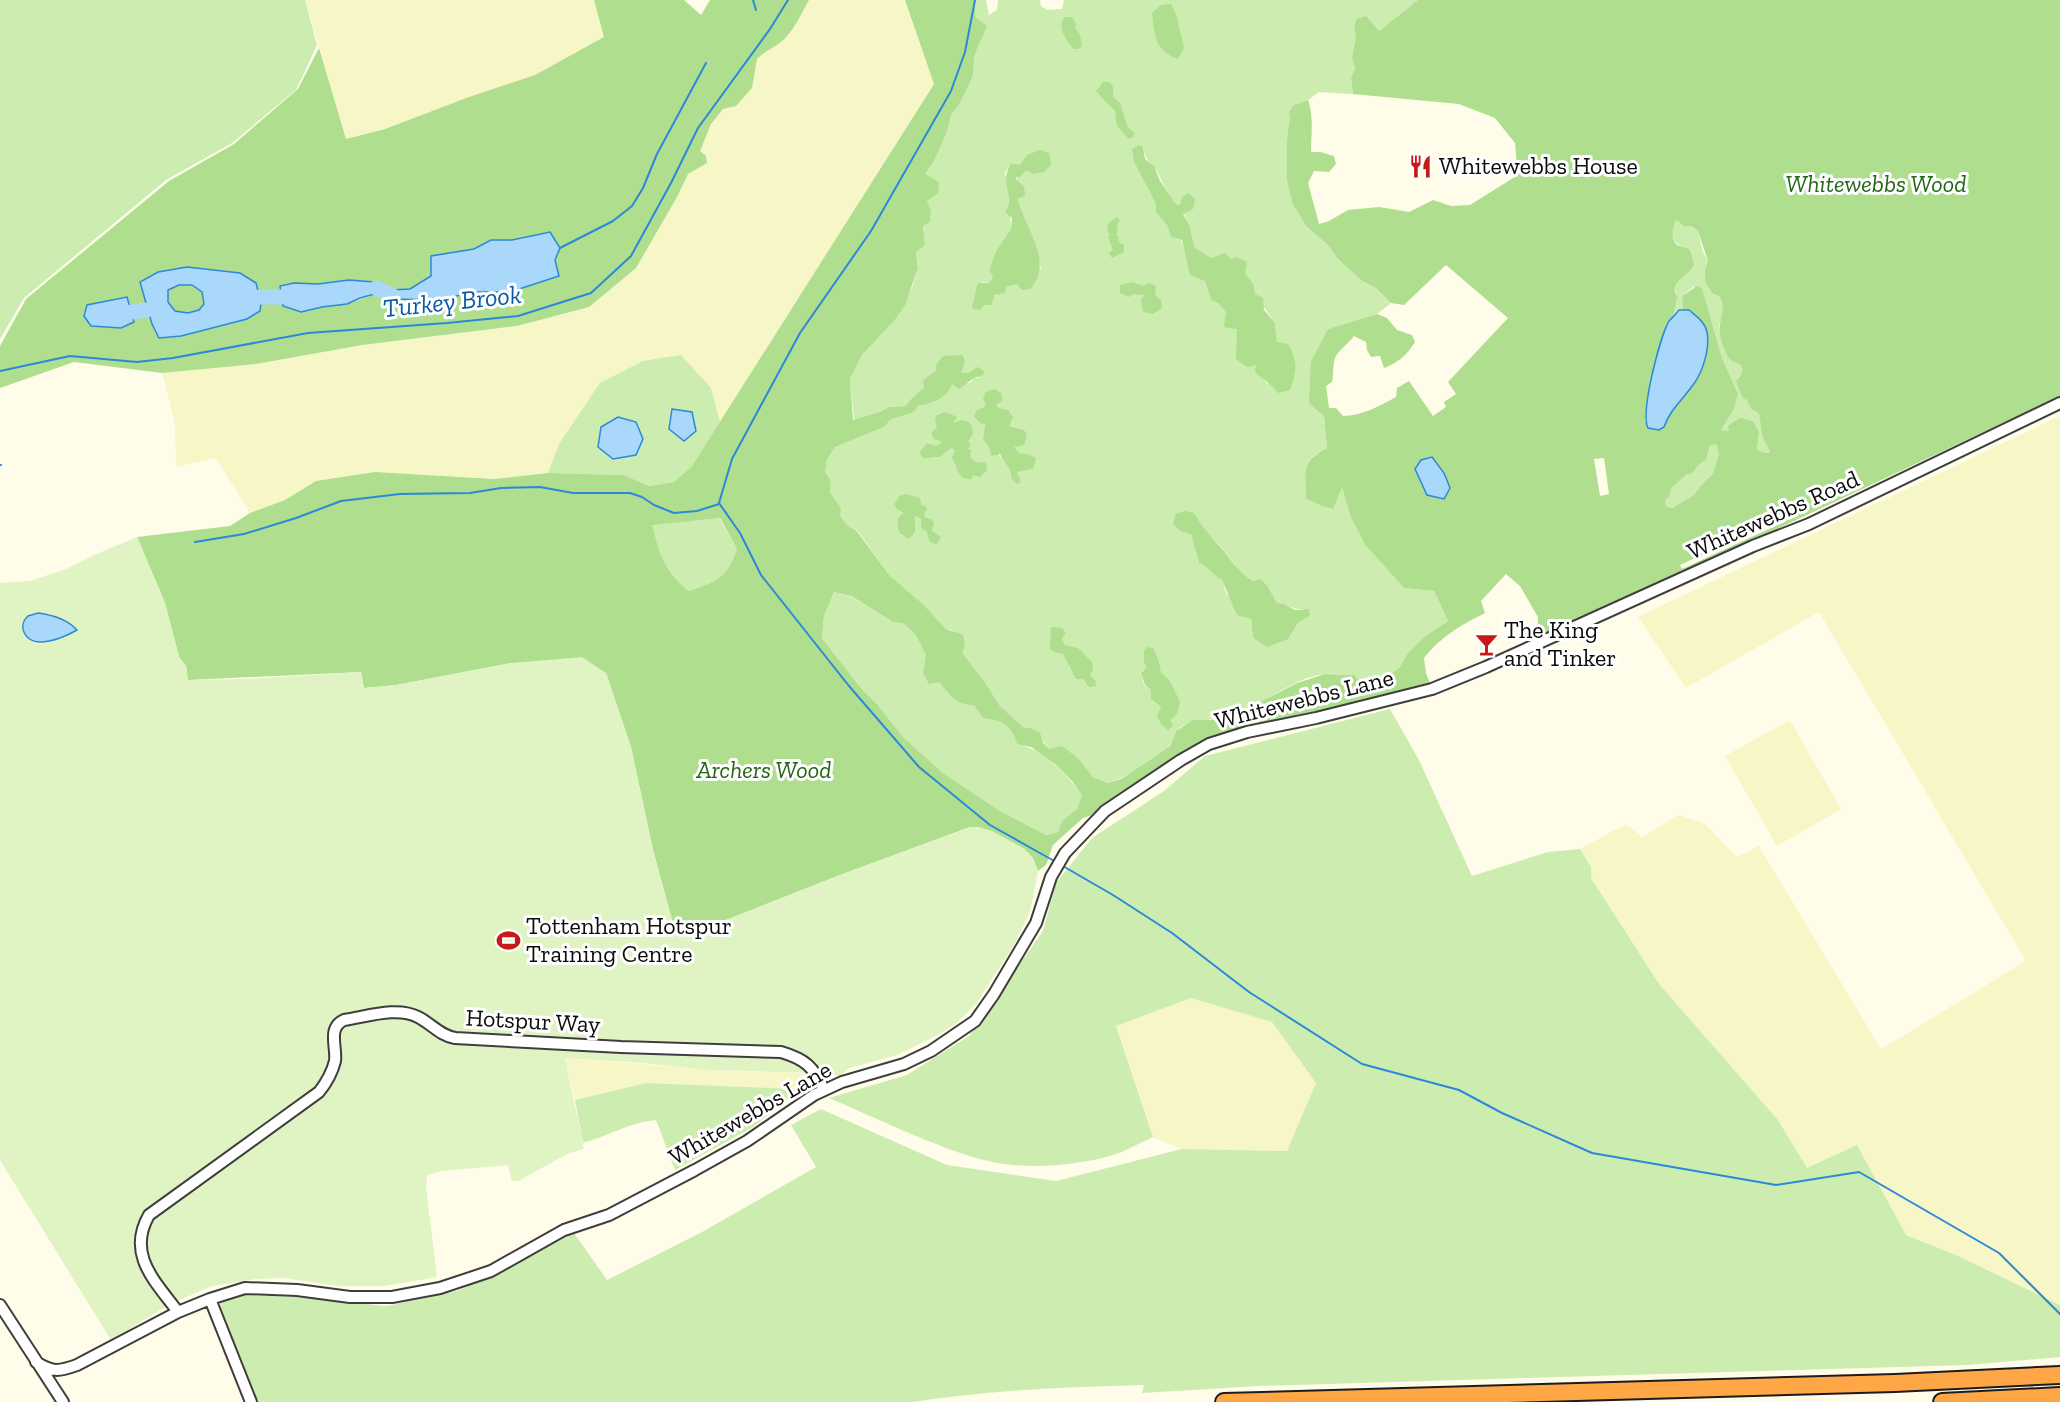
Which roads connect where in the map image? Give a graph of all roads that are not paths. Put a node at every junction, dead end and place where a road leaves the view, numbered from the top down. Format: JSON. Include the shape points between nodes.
{"nodes":[{"id":1,"x":2060,"y":403,"type":"edge"},
{"id":2,"x":1501,"y":661,"type":"joint"},
{"id":3,"x":824,"y":1090,"type":"junction"},
{"id":4,"x":210,"y":1299,"type":"junction"},
{"id":5,"x":0,"y":1305,"type":"edge"},
{"id":6,"x":178,"y":1312,"type":"junction"},
{"id":7,"x":36,"y":1362,"type":"junction"},
{"id":8,"x":2060,"y":1375,"type":"edge"},
{"id":9,"x":2060,"y":1396,"type":"edge"},
{"id":10,"x":63,"y":1402,"type":"edge"},
{"id":11,"x":251,"y":1402,"type":"edge"},
{"id":12,"x":1224,"y":1402,"type":"edge"},
{"id":13,"x":1942,"y":1402,"type":"edge"}],
"edges":[{"from":1,"to":2,"type":"street","name":"Whitewebbs Road","via":[[1809,524]]},
{"from":2,"to":3,"type":"street","name":"Whitewebbs Lane","via":[[1432,689],[1247,732],[1209,744],[1181,760],[1105,811],[1065,853],[1051,877],[1036,923],[975,1021],[904,1064]]},
{"from":3,"to":4,"type":"street","name":"Whitewebbs Lane","via":[[695,1170],[609,1215],[564,1230],[491,1271],[440,1288],[392,1297],[245,1288]]},
{"from":3,"to":6,"type":"street","name":"Hotspur Way","via":[[811,1067],[781,1052],[455,1038],[443,1035],[418,1017],[399,1013],[344,1020],[334,1031],[334,1064],[319,1092],[148,1215],[141,1231],[142,1258]]},
{"from":4,"to":6,"type":"street","name":"Whitewebbs Lane"},
{"from":4,"to":11,"type":"street"},
{"from":5,"to":7,"type":"street"},
{"from":6,"to":7,"type":"street","name":"Whitewebbs Lane","via":[[63,1370],[50,1370]]},
{"from":7,"to":10,"type":"street"},
{"from":8,"to":12,"type":"highway","via":[[1906,1383]]},
{"from":9,"to":13,"type":"highway"}]}
